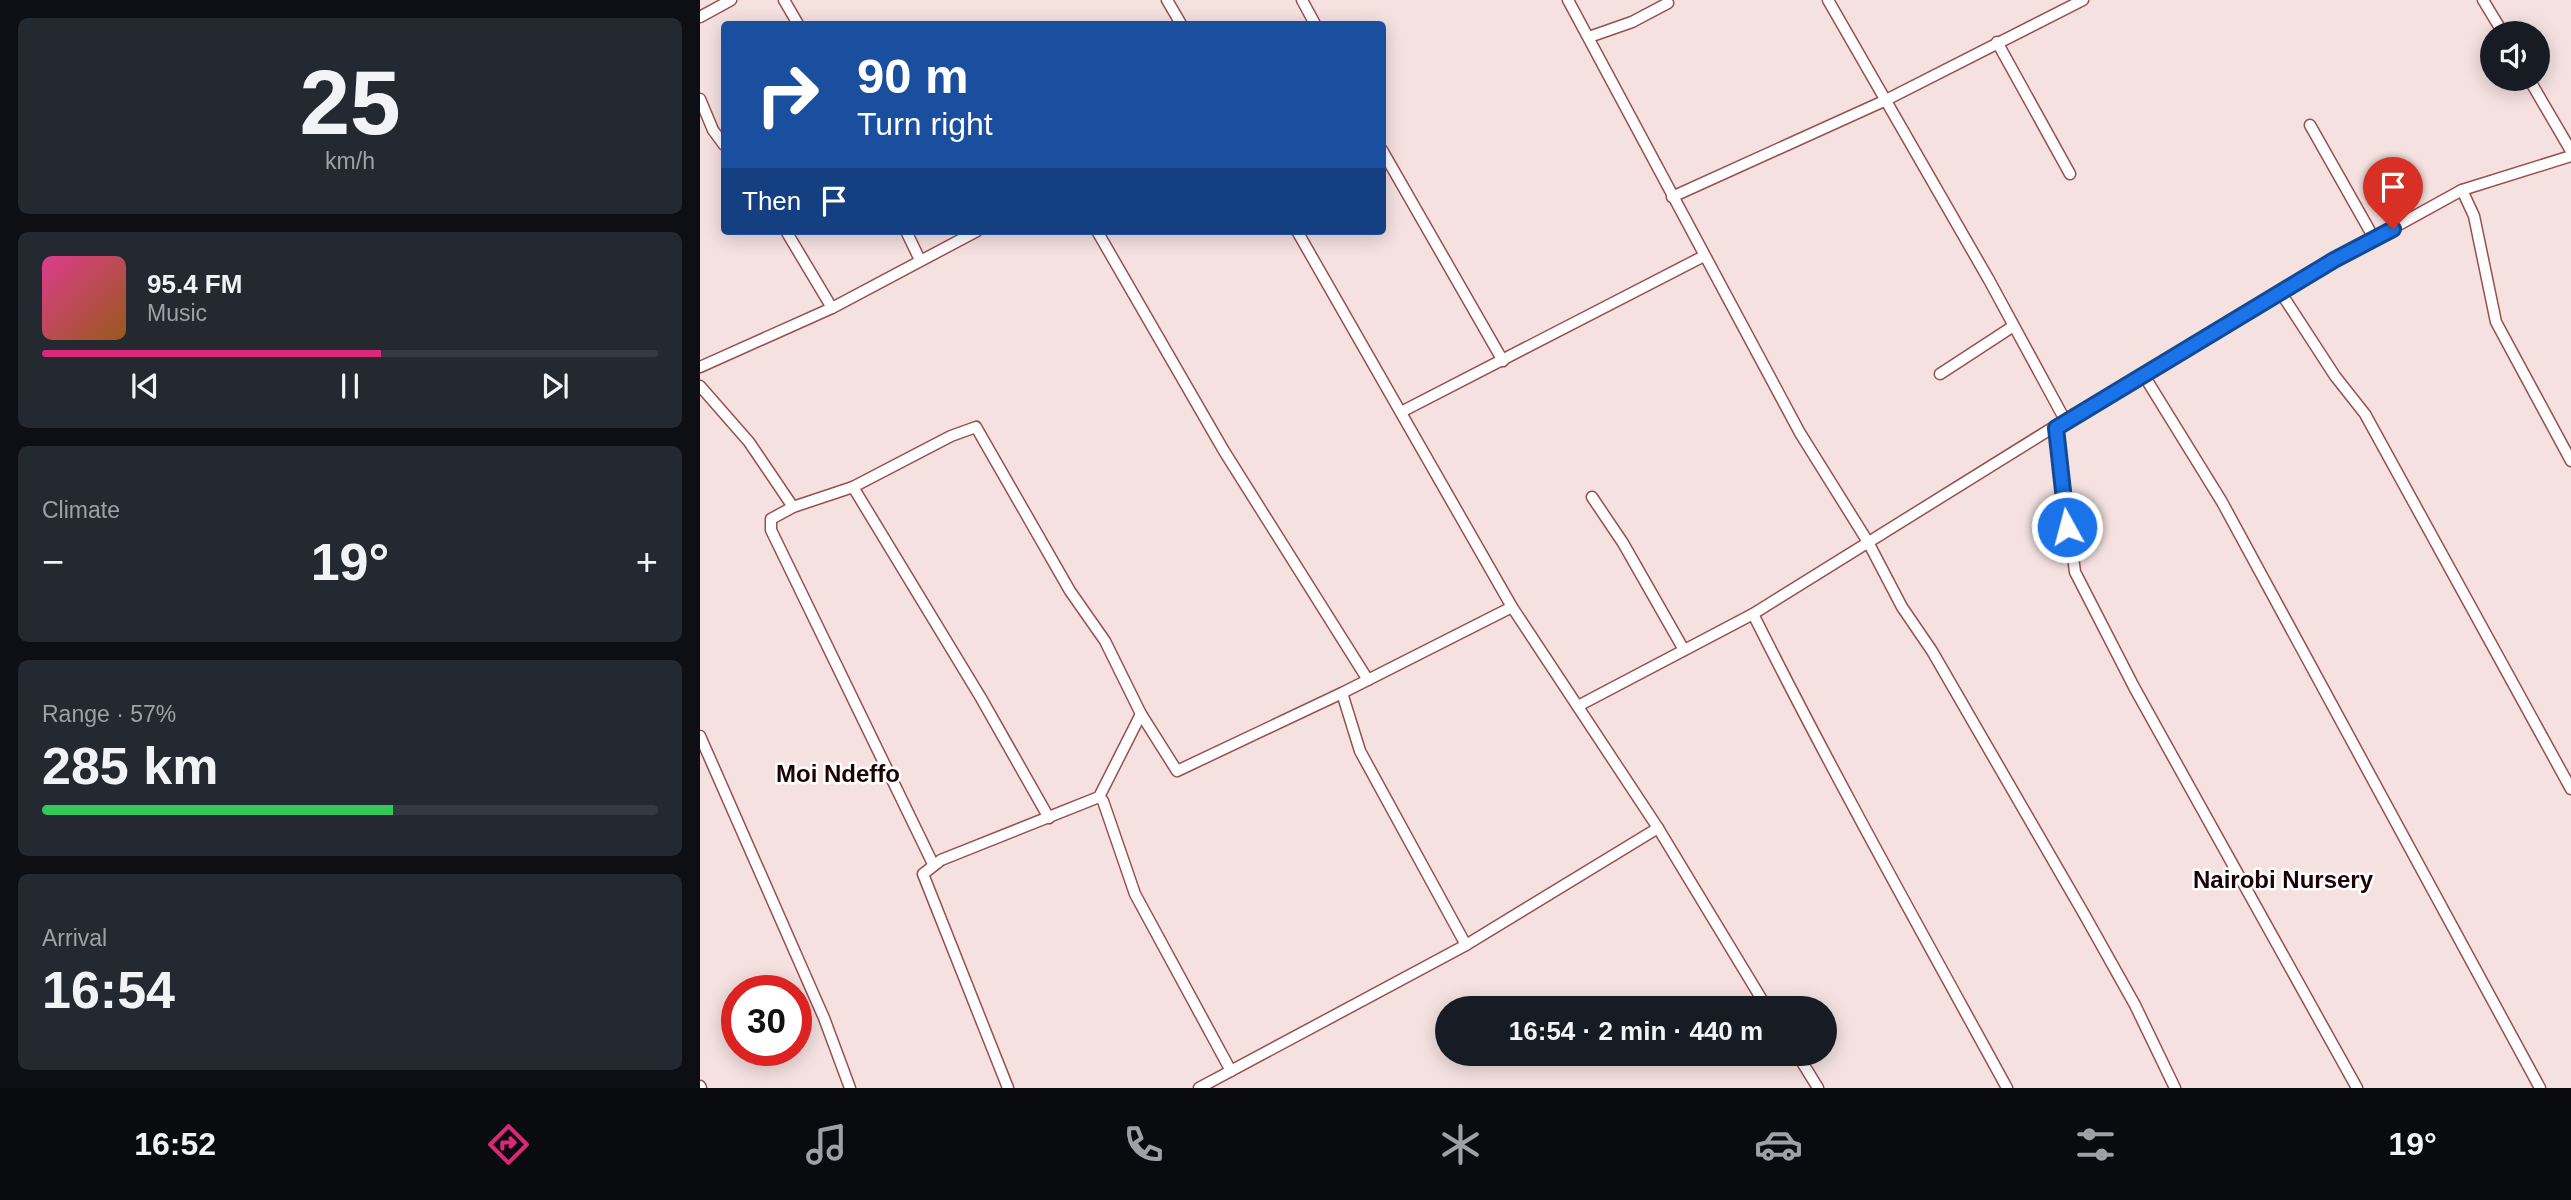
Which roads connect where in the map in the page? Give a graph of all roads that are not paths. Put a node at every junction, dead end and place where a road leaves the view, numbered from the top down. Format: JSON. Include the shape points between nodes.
{"nodes":[{"id":1,"x":784,"y":0,"type":"edge"},
{"id":2,"x":1167,"y":0,"type":"edge"},
{"id":3,"x":1302,"y":0,"type":"edge"},
{"id":4,"x":1568,"y":0,"type":"edge"},
{"id":5,"x":1828,"y":0,"type":"edge"},
{"id":6,"x":2083,"y":0,"type":"edge"},
{"id":7,"x":2483,"y":0,"type":"edge"},
{"id":8,"x":727,"y":1,"type":"edge"},
{"id":9,"x":1668,"y":3,"type":"dead end"},
{"id":10,"x":700,"y":17,"type":"edge"},
{"id":11,"x":796,"y":21,"type":"edge"},
{"id":12,"x":1179,"y":21,"type":"edge"},
{"id":13,"x":1313,"y":21,"type":"edge"},
{"id":14,"x":2496,"y":21,"type":"edge"},
{"id":15,"x":1589,"y":37,"type":"junction"},
{"id":16,"x":1997,"y":42,"type":"junction"},
{"id":17,"x":2536,"y":91,"type":"edge"},
{"id":18,"x":700,"y":99,"type":"edge"},
{"id":19,"x":1884,"y":100,"type":"junction"},
{"id":20,"x":2310,"y":125,"type":"dead end"},
{"id":21,"x":721,"y":141,"type":"edge"},
{"id":22,"x":2571,"y":154,"type":"edge"},
{"id":23,"x":1386,"y":157,"type":"edge"},
{"id":24,"x":2070,"y":174,"type":"dead end"},
{"id":25,"x":2462,"y":190,"type":"junction"},
{"id":26,"x":1672,"y":197,"type":"junction"},
{"id":27,"x":788,"y":235,"type":"edge"},
{"id":28,"x":908,"y":235,"type":"edge"},
{"id":29,"x":969,"y":235,"type":"edge"},
{"id":30,"x":1099,"y":235,"type":"edge"},
{"id":31,"x":1299,"y":235,"type":"edge"},
{"id":32,"x":2375,"y":240,"type":"junction"},
{"id":33,"x":1704,"y":256,"type":"junction"},
{"id":34,"x":920,"y":260,"type":"junction"},
{"id":35,"x":2281,"y":293,"type":"junction"},
{"id":36,"x":832,"y":308,"type":"junction"},
{"id":37,"x":2012,"y":327,"type":"junction"},
{"id":38,"x":1503,"y":361,"type":"junction"},
{"id":39,"x":700,"y":367,"type":"edge"},
{"id":40,"x":1940,"y":374,"type":"dead end"},
{"id":41,"x":2143,"y":374,"type":"junction"},
{"id":42,"x":700,"y":386,"type":"edge"},
{"id":43,"x":1403,"y":411,"type":"junction"},
{"id":44,"x":2065,"y":420,"type":"junction"},
{"id":45,"x":2056,"y":428,"type":"junction"},
{"id":46,"x":2571,"y":461,"type":"edge"},
{"id":47,"x":853,"y":487,"type":"junction"},
{"id":48,"x":1592,"y":497,"type":"dead end"},
{"id":49,"x":793,"y":508,"type":"junction"},
{"id":50,"x":1868,"y":542,"type":"junction"},
{"id":51,"x":1512,"y":607,"type":"junction"},
{"id":52,"x":1753,"y":614,"type":"junction"},
{"id":53,"x":1684,"y":650,"type":"junction"},
{"id":54,"x":1368,"y":680,"type":"junction"},
{"id":55,"x":1342,"y":694,"type":"junction"},
{"id":56,"x":1578,"y":706,"type":"junction"},
{"id":57,"x":1141,"y":714,"type":"junction"},
{"id":58,"x":700,"y":736,"type":"edge"},
{"id":59,"x":2571,"y":789,"type":"edge"},
{"id":60,"x":1099,"y":797,"type":"junction"},
{"id":61,"x":1049,"y":818,"type":"junction"},
{"id":62,"x":1658,"y":828,"type":"junction"},
{"id":63,"x":933,"y":864,"type":"junction"},
{"id":64,"x":1466,"y":945,"type":"junction"},
{"id":65,"x":1760,"y":996,"type":"edge"},
{"id":66,"x":1804,"y":1066,"type":"edge"},
{"id":67,"x":1231,"y":1071,"type":"junction"},
{"id":68,"x":850,"y":1088,"type":"edge"},
{"id":69,"x":1008,"y":1088,"type":"edge"},
{"id":70,"x":1199,"y":1088,"type":"edge"},
{"id":71,"x":1818,"y":1088,"type":"edge"},
{"id":72,"x":2007,"y":1088,"type":"edge"},
{"id":73,"x":2175,"y":1088,"type":"edge"},
{"id":74,"x":2357,"y":1088,"type":"edge"},
{"id":75,"x":2540,"y":1088,"type":"edge"}],
"edges":[{"from":1,"to":11,"type":"street"},
{"from":2,"to":12,"type":"street"},
{"from":3,"to":13,"type":"street"},
{"from":4,"to":15,"type":"street"},
{"from":5,"to":19,"type":"street"},
{"from":6,"to":16,"type":"street"},
{"from":7,"to":14,"type":"street"},
{"from":8,"to":10,"type":"street"},
{"from":9,"to":15,"type":"street"},
{"from":15,"to":26,"type":"street"},
{"from":16,"to":19,"type":"street"},
{"from":16,"to":24,"type":"street"},
{"from":17,"to":22,"type":"street"},
{"from":18,"to":21,"type":"street"},
{"from":19,"to":26,"type":"street"},
{"from":19,"to":37,"type":"street","via":[[1976,256]]},
{"from":20,"to":32,"type":"street"},
{"from":22,"to":25,"type":"street"},
{"from":23,"to":38,"type":"street"},
{"from":25,"to":32,"type":"street"},
{"from":25,"to":46,"type":"street","via":[[2474,216],[2496,322]]},
{"from":26,"to":33,"type":"street"},
{"from":27,"to":36,"type":"street"},
{"from":28,"to":34,"type":"street"},
{"from":29,"to":34,"type":"street"},
{"from":30,"to":54,"type":"street","via":[[1224,451]]},
{"from":31,"to":43,"type":"street"},
{"from":32,"to":35,"type":"street"},
{"from":33,"to":38,"type":"street"},
{"from":33,"to":50,"type":"street","via":[[1801,433]]},
{"from":34,"to":36,"type":"street"},
{"from":35,"to":41,"type":"street"},
{"from":35,"to":59,"type":"street","via":[[2365,414]]},
{"from":36,"to":39,"type":"street"},
{"from":37,"to":40,"type":"street"},
{"from":37,"to":44,"type":"street"},
{"from":38,"to":43,"type":"street"},
{"from":41,"to":44,"type":"street"},
{"from":41,"to":75,"type":"street","via":[[2222,502]]},
{"from":42,"to":49,"type":"street","via":[[749,442]]},
{"from":43,"to":51,"type":"street"},
{"from":44,"to":45,"type":"street"},
{"from":45,"to":50,"type":"street"},
{"from":45,"to":74,"type":"street","via":[[2075,572]]},
{"from":47,"to":49,"type":"street"},
{"from":47,"to":57,"type":"street","via":[[975,427],[1070,591],[1105,640]]},
{"from":47,"to":61,"type":"street"},
{"from":48,"to":53,"type":"street"},
{"from":49,"to":63,"type":"street","via":[[771,519],[771,530]]},
{"from":50,"to":52,"type":"street"},
{"from":50,"to":73,"type":"street","via":[[2091,925]]},
{"from":51,"to":54,"type":"street"},
{"from":51,"to":56,"type":"street"},
{"from":52,"to":53,"type":"street"},
{"from":52,"to":72,"type":"street","via":[[1829,766]]},
{"from":53,"to":56,"type":"street"},
{"from":54,"to":55,"type":"street"},
{"from":55,"to":57,"type":"street","via":[[1177,771]]},
{"from":55,"to":64,"type":"street","via":[[1360,751]]},
{"from":56,"to":62,"type":"street"},
{"from":57,"to":60,"type":"street"},
{"from":58,"to":68,"type":"street","via":[[824,1018]]},
{"from":60,"to":61,"type":"street"},
{"from":60,"to":67,"type":"street","via":[[1150,926]]},
{"from":61,"to":63,"type":"street"},
{"from":62,"to":64,"type":"street"},
{"from":62,"to":65,"type":"street"},
{"from":63,"to":69,"type":"street","via":[[923,877]]},
{"from":64,"to":67,"type":"street"},
{"from":66,"to":71,"type":"street"},
{"from":67,"to":70,"type":"street"}]}
